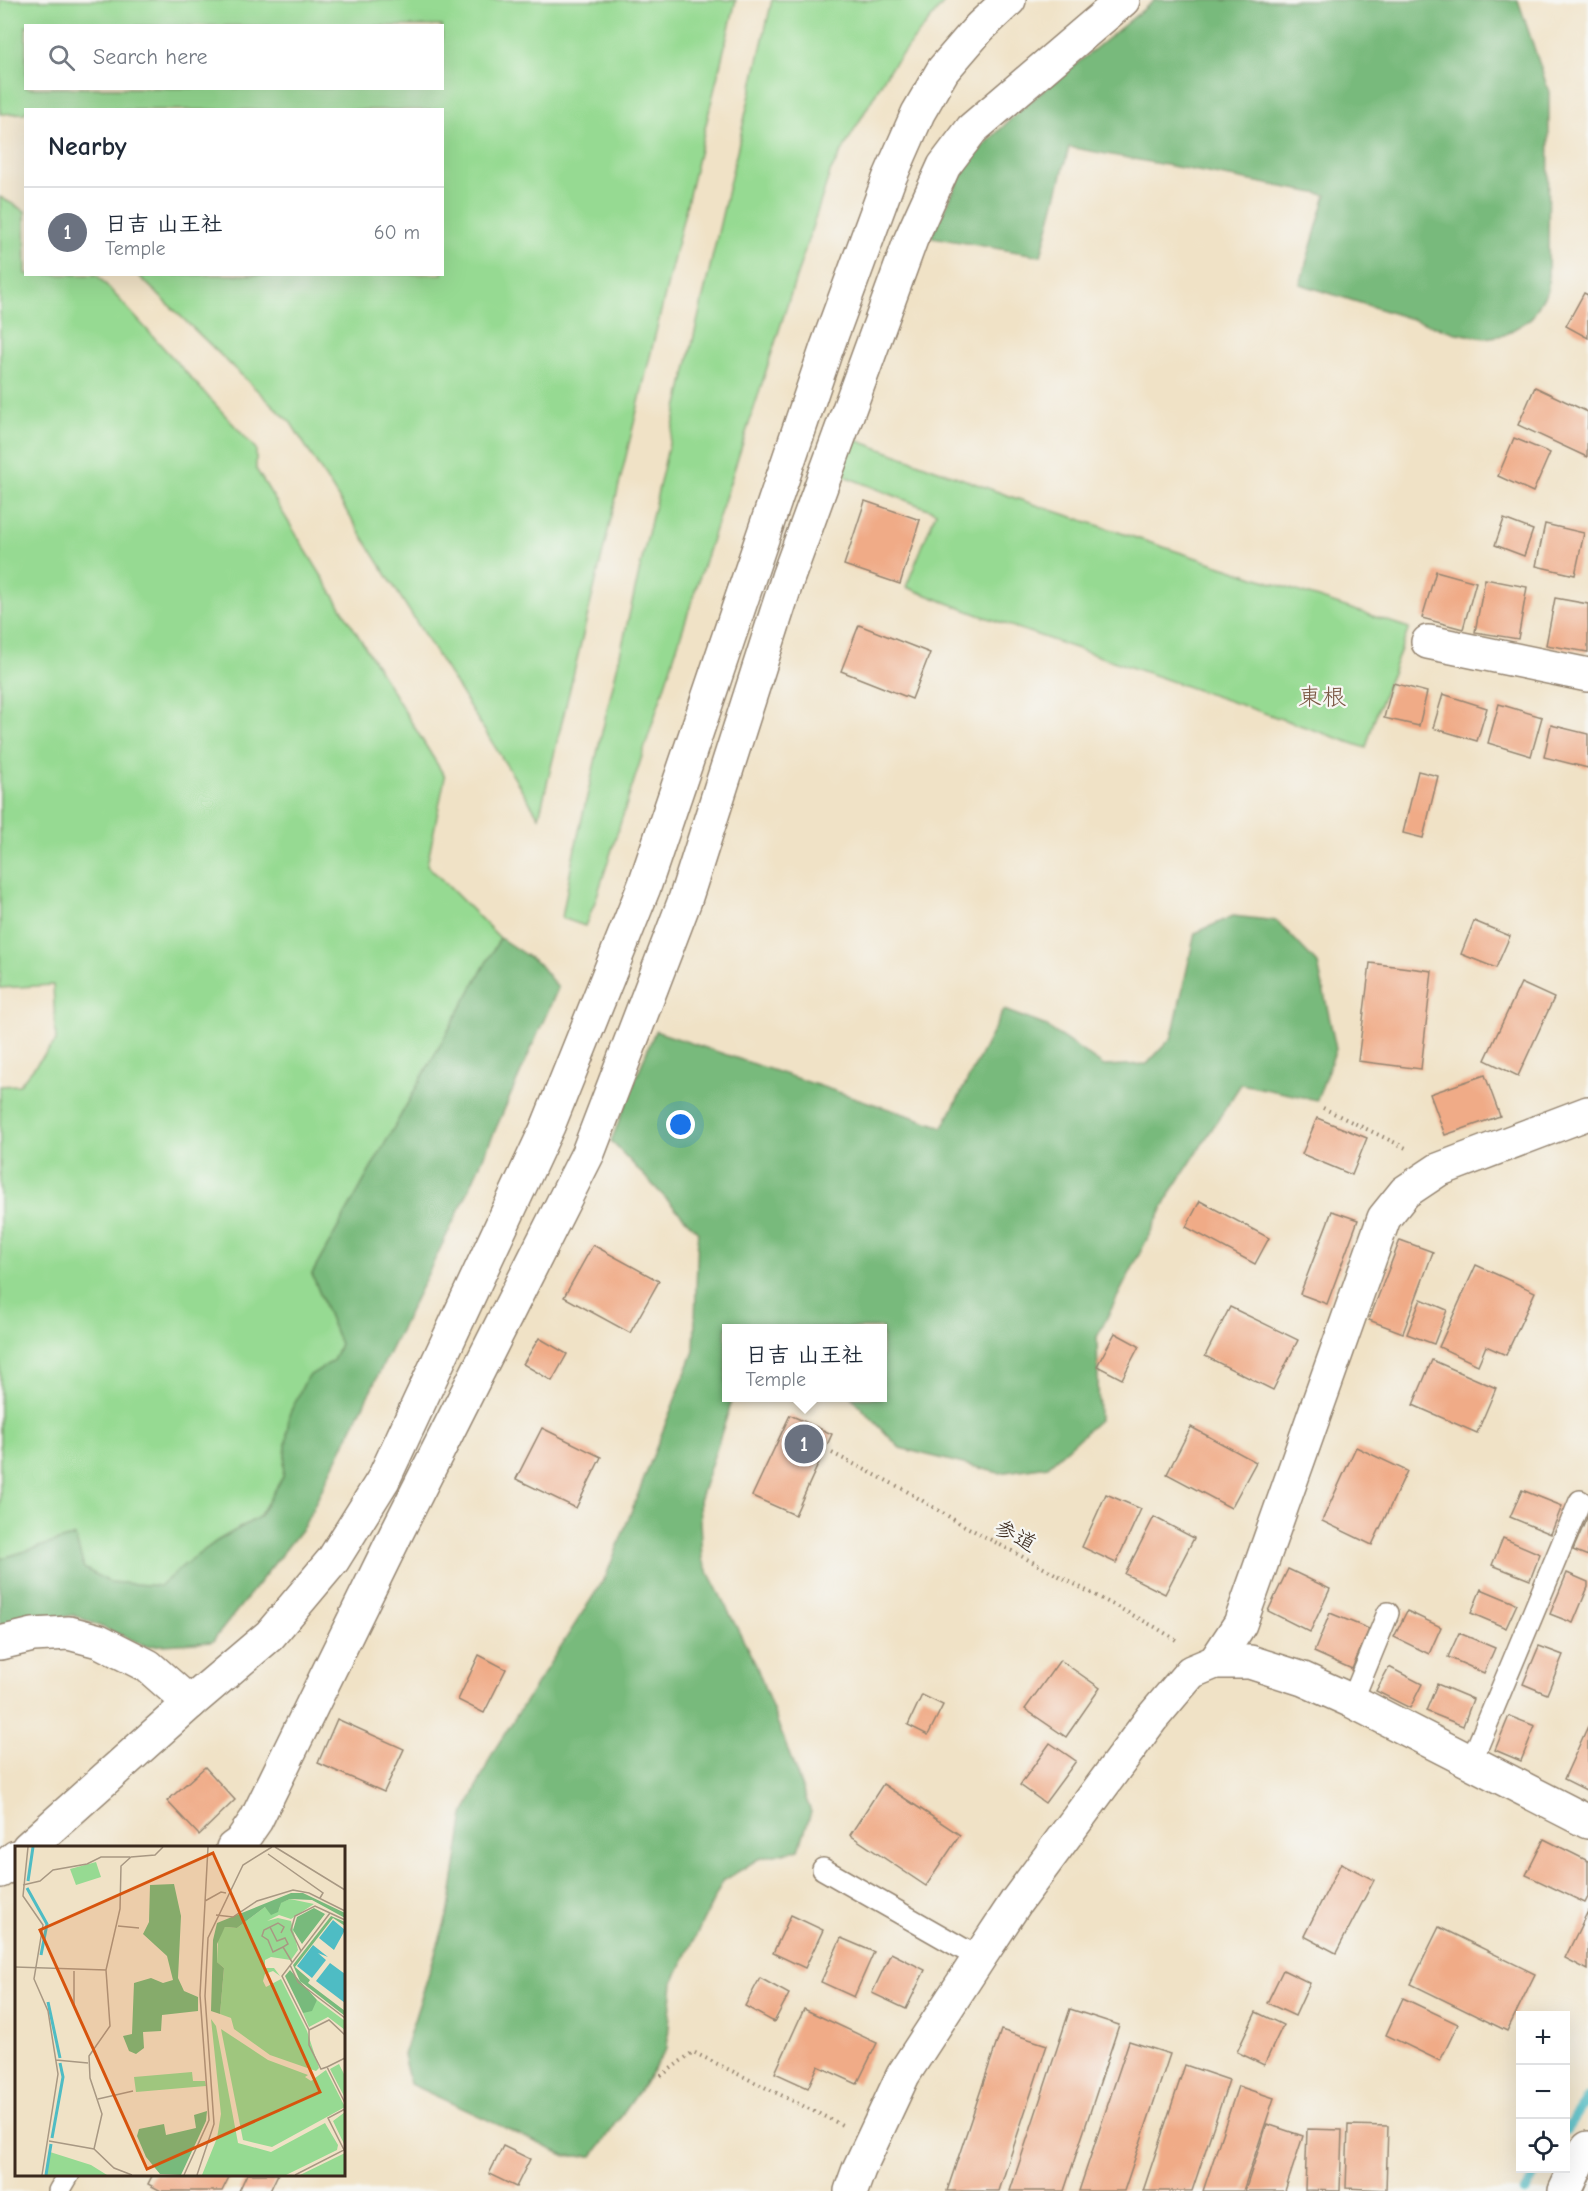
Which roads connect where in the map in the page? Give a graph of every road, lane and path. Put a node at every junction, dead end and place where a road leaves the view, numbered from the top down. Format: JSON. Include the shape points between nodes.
{"nodes":[{"id":1,"x":1009,"y":0,"type":"edge"},
{"id":2,"x":1123,"y":0,"type":"edge"},
{"id":3,"x":1428,"y":642,"type":"dead end"},
{"id":4,"x":1588,"y":675,"type":"edge"},
{"id":5,"x":1323,"y":1108,"type":"dead end"},
{"id":6,"x":1588,"y":1113,"type":"edge"},
{"id":7,"x":1438,"y":1170,"type":"junction"},
{"id":8,"x":477,"y":1275,"type":"junction"},
{"id":9,"x":516,"y":1295,"type":"junction"},
{"id":10,"x":832,"y":1453,"type":"dead end"},
{"id":11,"x":1580,"y":1501,"type":"dead end"},
{"id":12,"x":1388,"y":1613,"type":"dead end"},
{"id":13,"x":0,"y":1643,"type":"edge"},
{"id":14,"x":1186,"y":1646,"type":"dead end"},
{"id":15,"x":1215,"y":1662,"type":"junction"},
{"id":16,"x":1352,"y":1701,"type":"junction"},
{"id":17,"x":190,"y":1703,"type":"junction"},
{"id":18,"x":1471,"y":1762,"type":"junction"},
{"id":19,"x":1588,"y":1822,"type":"edge"},
{"id":20,"x":34,"y":1846,"type":"edge"},
{"id":21,"x":236,"y":1846,"type":"edge"},
{"id":22,"x":15,"y":1860,"type":"edge"},
{"id":23,"x":823,"y":1869,"type":"dead end"},
{"id":24,"x":0,"y":1871,"type":"edge"},
{"id":25,"x":979,"y":1958,"type":"junction"},
{"id":26,"x":661,"y":2076,"type":"dead end"},
{"id":27,"x":872,"y":2141,"type":"junction"},
{"id":28,"x":1588,"y":2148,"type":"edge"},
{"id":29,"x":68,"y":2176,"type":"edge"},
{"id":30,"x":59,"y":2191,"type":"edge"},
{"id":31,"x":851,"y":2191,"type":"edge"},
{"id":32,"x":1565,"y":2191,"type":"edge"}],
"edges":[{"from":1,"to":8,"type":"street","via":[[943,70],[918,113],[889,179],[826,350],[644,887],[548,1126]]},
{"from":2,"to":9,"type":"street","via":[[972,129],[944,166],[911,239],[788,577],[681,911],[588,1153]]},
{"from":3,"to":4,"type":"street"},
{"from":5,"to":7,"type":"path","via":[[1420,1156]]},
{"from":6,"to":7,"type":"street"},
{"from":7,"to":15,"type":"street","via":[[1405,1192],[1384,1218],[1240,1624]]},
{"from":8,"to":9,"type":"street"},
{"from":8,"to":17,"type":"street","via":[[383,1480],[333,1560],[270,1635]]},
{"from":9,"to":21,"type":"street","via":[[256,1820]]},
{"from":10,"to":14,"type":"path","name":"参道"},
{"from":11,"to":18,"type":"lane"},
{"from":12,"to":16,"type":"lane"},
{"from":13,"to":17,"type":"street","via":[[33,1635],[69,1633],[99,1641],[148,1666]]},
{"from":15,"to":16,"type":"street","via":[[1250,1662],[1303,1679]]},
{"from":15,"to":25,"type":"street","via":[[1191,1672],[1152,1718]]},
{"from":16,"to":18,"type":"street"},
{"from":17,"to":20,"type":"street"},
{"from":18,"to":19,"type":"street"},
{"from":22,"to":24,"type":"street"},
{"from":23,"to":25,"type":"lane"},
{"from":25,"to":27,"type":"street","via":[[903,2075]]},
{"from":26,"to":27,"type":"path","via":[[693,2052]]},
{"from":27,"to":31,"type":"street"},
{"from":28,"to":32,"type":"street"},
{"from":29,"to":30,"type":"lane"}]}
